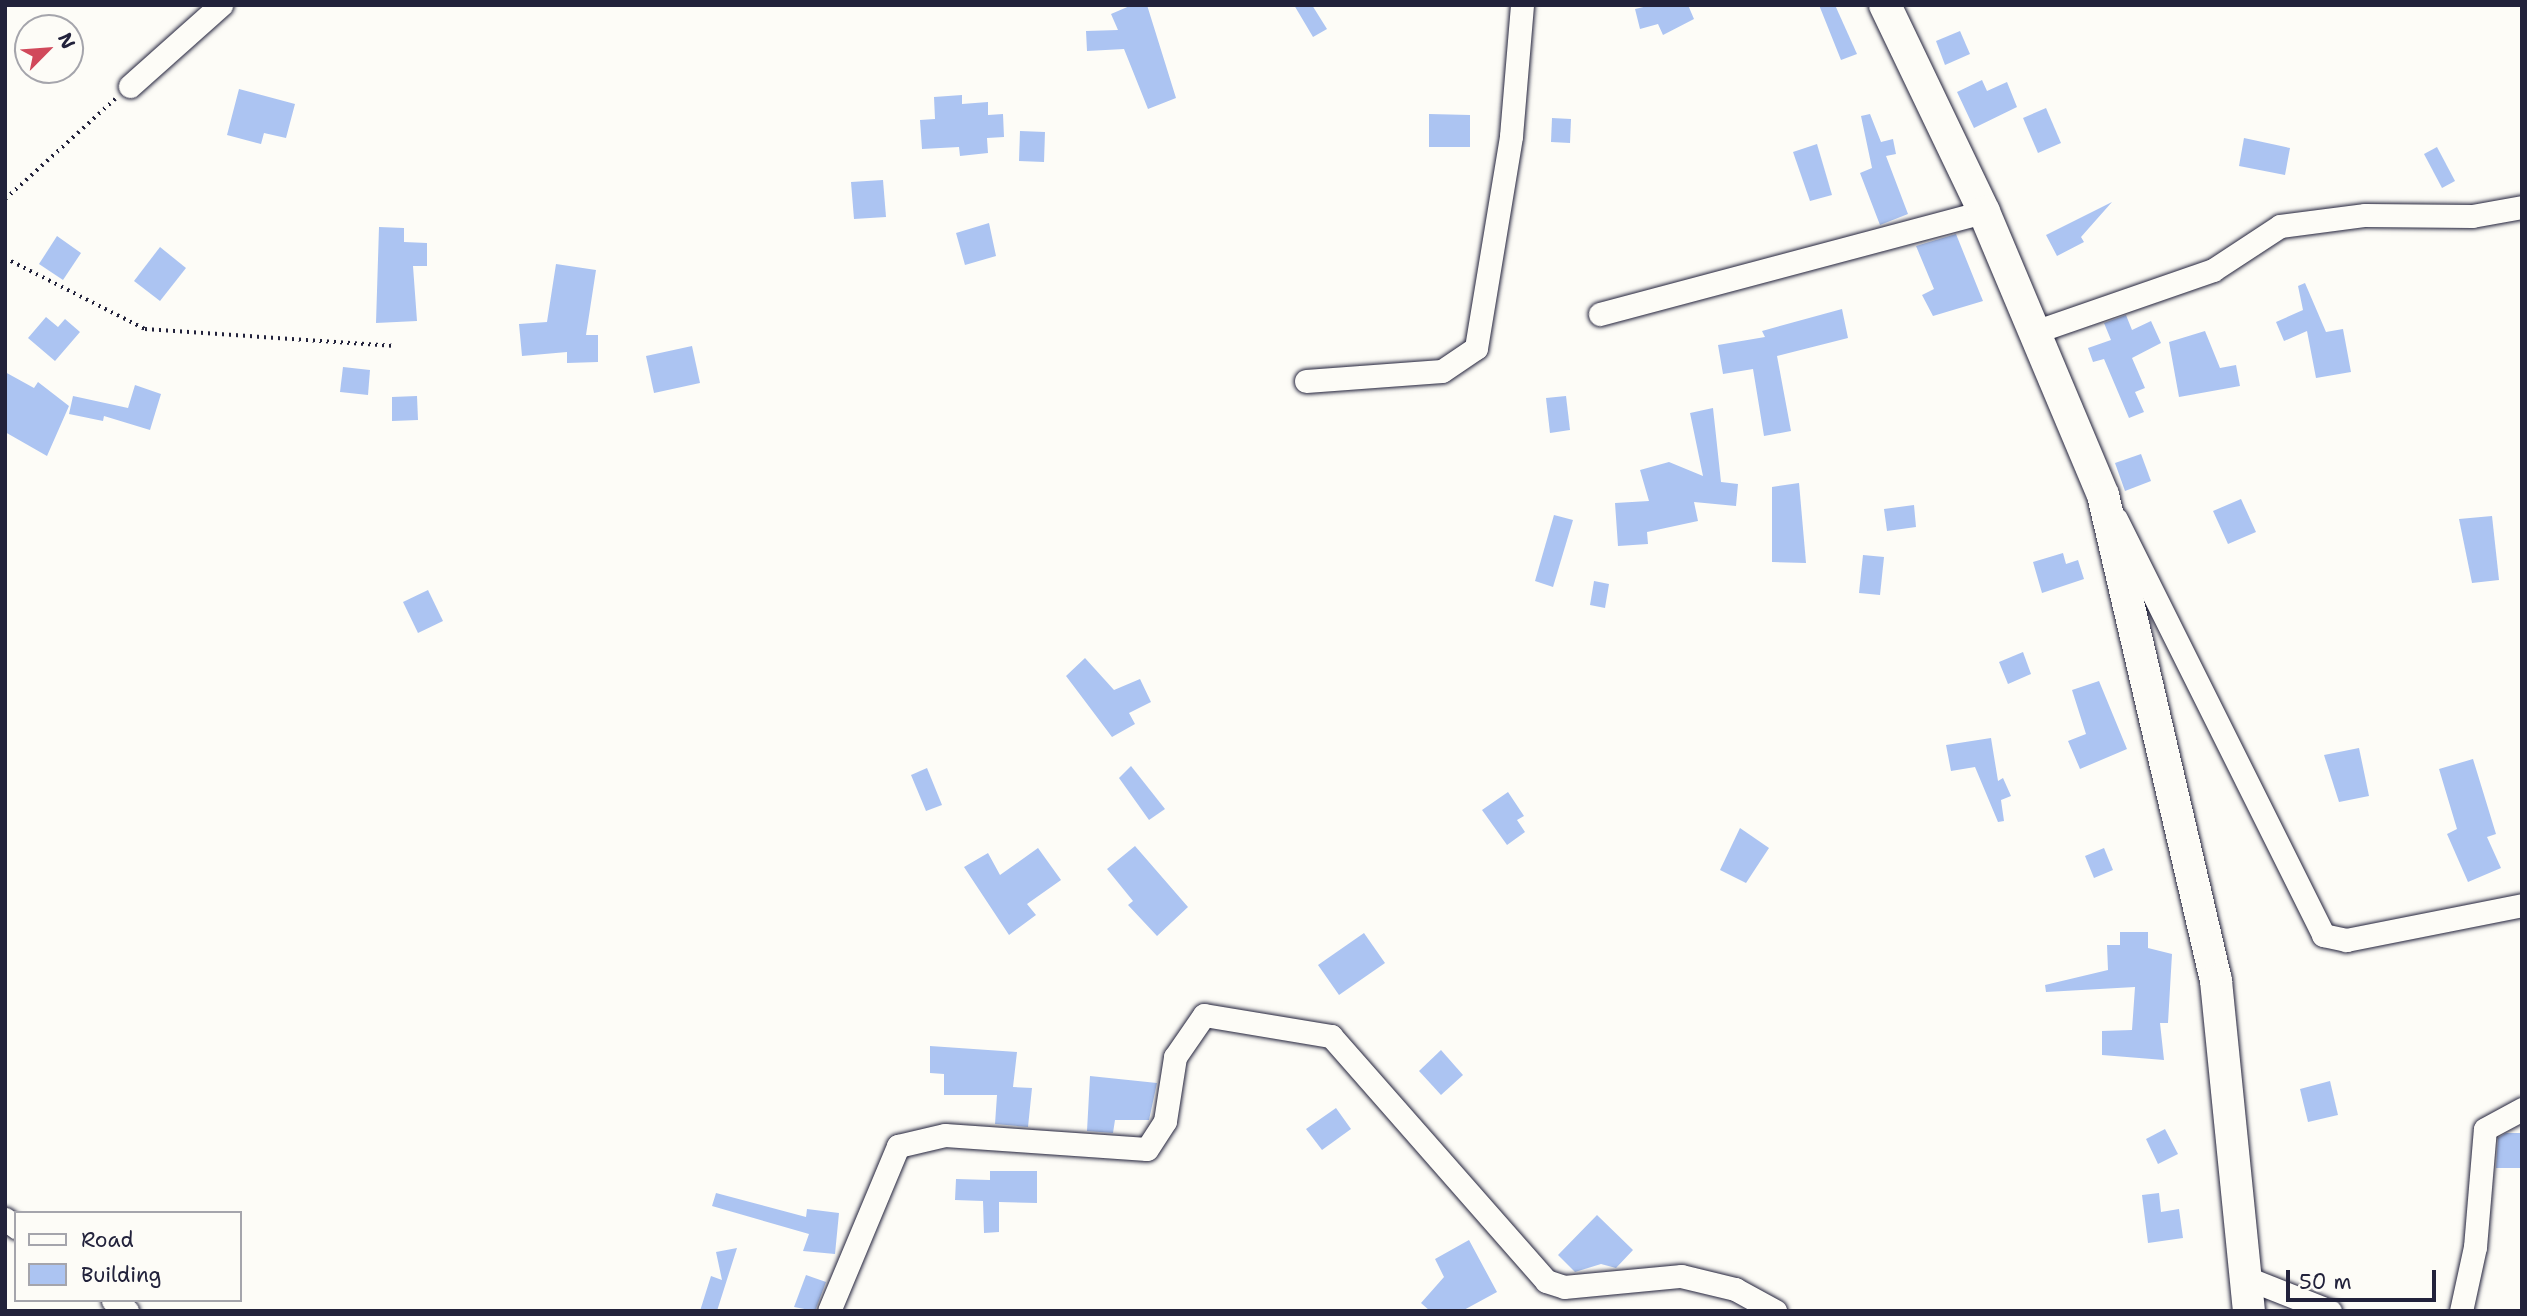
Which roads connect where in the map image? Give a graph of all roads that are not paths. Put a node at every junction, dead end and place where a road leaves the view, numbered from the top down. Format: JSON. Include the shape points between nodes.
{"nodes":[{"id":1,"x":220,"y":5,"type":"edge"},
{"id":2,"x":1522,"y":5,"type":"edge"},
{"id":3,"x":1885,"y":5,"type":"edge"},
{"id":4,"x":130,"y":86,"type":"road end"},
{"id":5,"x":2522,"y":207,"type":"edge"},
{"id":6,"x":1984,"y":212,"type":"junction"},
{"id":7,"x":1600,"y":314,"type":"dead end"},
{"id":8,"x":2036,"y":331,"type":"junction"},
{"id":9,"x":1306,"y":382,"type":"dead end"},
{"id":10,"x":2104,"y":495,"type":"junction"},
{"id":11,"x":2522,"y":905,"type":"edge"},
{"id":12,"x":2522,"y":1109,"type":"edge"},
{"id":13,"x":2249,"y":1279,"type":"junction"},
{"id":14,"x":829,"y":1311,"type":"edge"},
{"id":15,"x":1775,"y":1311,"type":"edge"},
{"id":16,"x":2249,"y":1311,"type":"edge"},
{"id":17,"x":2330,"y":1311,"type":"edge"},
{"id":18,"x":2461,"y":1311,"type":"edge"}],
"edges":[{"from":1,"to":4,"type":"street"},
{"from":2,"to":9,"type":"street","via":[[1511,136],[1476,348],[1442,371]]},
{"from":3,"to":6,"type":"street"},
{"from":5,"to":8,"type":"street","via":[[2472,216],[2365,215],[2280,226],[2213,270]]},
{"from":6,"to":7,"type":"street"},
{"from":6,"to":8,"type":"street"},
{"from":8,"to":10,"type":"street"},
{"from":10,"to":11,"type":"street","via":[[2323,935],[2346,940]]},
{"from":10,"to":13,"type":"street","via":[[2216,981]]},
{"from":12,"to":18,"type":"street","via":[[2485,1129],[2475,1247]]},
{"from":13,"to":16,"type":"street"},
{"from":13,"to":17,"type":"street"},
{"from":14,"to":15,"type":"street","via":[[898,1146],[944,1135],[1147,1149],[1165,1121],[1175,1057],[1205,1015],[1331,1036],[1546,1281],[1564,1287],[1681,1276],[1735,1289]]}]}
